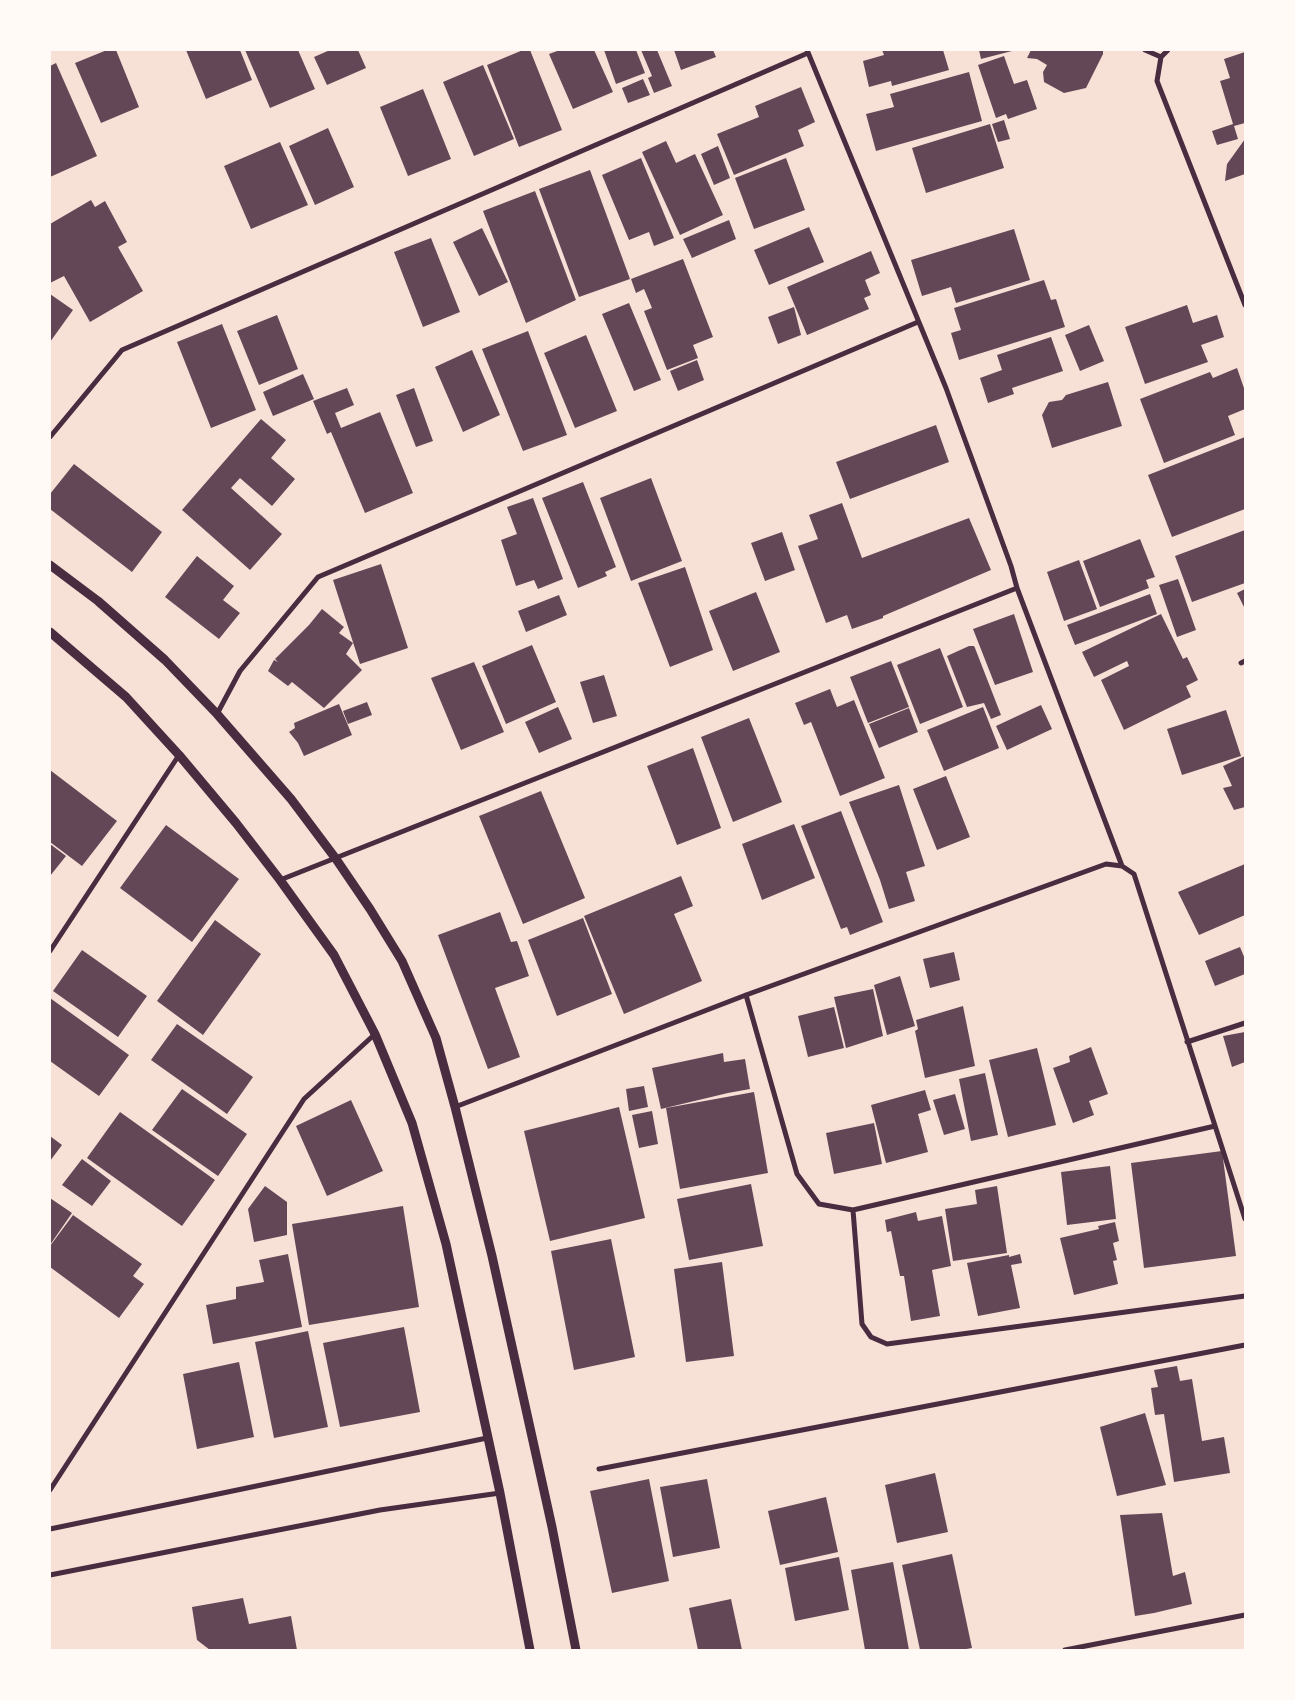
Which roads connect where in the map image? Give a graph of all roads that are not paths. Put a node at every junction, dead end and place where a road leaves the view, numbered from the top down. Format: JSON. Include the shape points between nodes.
{"nodes":[{"id":1,"x":1145,"y":50,"type":"edge"},
{"id":2,"x":1168,"y":50,"type":"edge"},
{"id":3,"x":807,"y":51,"type":"edge"},
{"id":4,"x":1161,"y":57,"type":"junction"},
{"id":5,"x":1245,"y":305,"type":"edge"},
{"id":6,"x":918,"y":322,"type":"junction"},
{"id":7,"x":50,"y":437,"type":"edge"},
{"id":8,"x":50,"y":565,"type":"edge"},
{"id":9,"x":1017,"y":588,"type":"junction"},
{"id":10,"x":50,"y":632,"type":"edge"},
{"id":11,"x":217,"y":714,"type":"junction"},
{"id":12,"x":179,"y":755,"type":"junction"},
{"id":13,"x":336,"y":859,"type":"junction"},
{"id":14,"x":1122,"y":866,"type":"junction"},
{"id":15,"x":280,"y":880,"type":"junction"},
{"id":16,"x":50,"y":951,"type":"edge"},
{"id":17,"x":746,"y":996,"type":"junction"},
{"id":18,"x":1245,"y":1023,"type":"edge"},
{"id":19,"x":375,"y":1034,"type":"junction"},
{"id":20,"x":1187,"y":1042,"type":"junction"},
{"id":21,"x":455,"y":1106,"type":"junction"},
{"id":22,"x":1215,"y":1126,"type":"junction"},
{"id":23,"x":853,"y":1210,"type":"junction"},
{"id":24,"x":1245,"y":1219,"type":"edge"},
{"id":25,"x":1245,"y":1296,"type":"edge"},
{"id":26,"x":1245,"y":1346,"type":"edge"},
{"id":27,"x":487,"y":1438,"type":"junction"},
{"id":28,"x":599,"y":1469,"type":"dead end"},
{"id":29,"x":50,"y":1490,"type":"edge"},
{"id":30,"x":500,"y":1493,"type":"junction"},
{"id":31,"x":50,"y":1529,"type":"edge"},
{"id":32,"x":50,"y":1575,"type":"edge"},
{"id":33,"x":1245,"y":1614,"type":"edge"},
{"id":34,"x":530,"y":1650,"type":"edge"},
{"id":35,"x":576,"y":1650,"type":"edge"},
{"id":36,"x":1064,"y":1650,"type":"edge"}],
"edges":[{"from":1,"to":4,"type":"street"},
{"from":2,"to":4,"type":"street"},
{"from":3,"to":6,"type":"street"},
{"from":3,"to":7,"type":"street","via":[[122,350]]},
{"from":4,"to":5,"type":"street","via":[[1158,81]]},
{"from":6,"to":9,"type":"street","via":[[946,388]]},
{"from":6,"to":11,"type":"street","via":[[318,577],[240,671]]},
{"from":8,"to":11,"type":"street","via":[[98,601],[166,660]]},
{"from":9,"to":13,"type":"street"},
{"from":9,"to":14,"type":"street"},
{"from":10,"to":12,"type":"street","via":[[126,697]]},
{"from":11,"to":13,"type":"street","via":[[291,799]]},
{"from":12,"to":15,"type":"street"},
{"from":12,"to":16,"type":"street"},
{"from":13,"to":15,"type":"street"},
{"from":13,"to":21,"type":"street","via":[[402,961],[436,1038]]},
{"from":14,"to":17,"type":"street","via":[[1106,864]]},
{"from":14,"to":20,"type":"street","via":[[1134,874]]},
{"from":15,"to":19,"type":"street","via":[[334,955]]},
{"from":17,"to":21,"type":"street"},
{"from":17,"to":23,"type":"street","via":[[797,1174],[819,1204]]},
{"from":18,"to":20,"type":"street"},
{"from":19,"to":27,"type":"street","via":[[412,1123],[446,1244]]},
{"from":19,"to":29,"type":"street","via":[[304,1099]]},
{"from":20,"to":22,"type":"street"},
{"from":21,"to":35,"type":"street","via":[[552,1527]]},
{"from":22,"to":23,"type":"street"},
{"from":22,"to":24,"type":"street"},
{"from":23,"to":25,"type":"street","via":[[862,1324],[871,1337],[887,1344]]},
{"from":26,"to":28,"type":"street"},
{"from":27,"to":30,"type":"street"},
{"from":27,"to":31,"type":"street"},
{"from":30,"to":32,"type":"street","via":[[380,1510]]},
{"from":30,"to":34,"type":"street"},
{"from":33,"to":36,"type":"street"}]}
